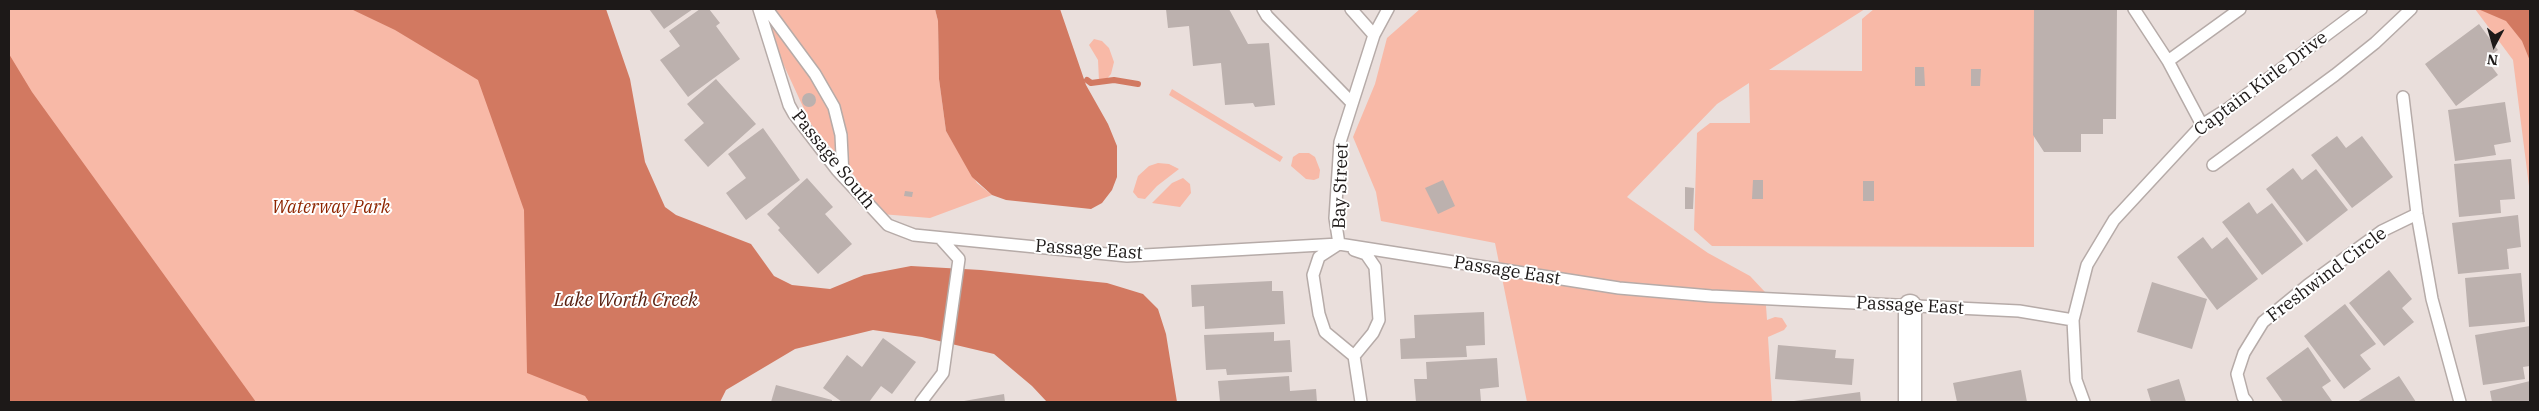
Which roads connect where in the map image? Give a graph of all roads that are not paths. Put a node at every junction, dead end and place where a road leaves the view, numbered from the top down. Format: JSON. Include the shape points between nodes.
{"nodes":[{"id":1,"x":759,"y":9,"type":"edge"},
{"id":2,"x":767,"y":9,"type":"edge"},
{"id":3,"x":1263,"y":9,"type":"edge"},
{"id":4,"x":1351,"y":9,"type":"edge"},
{"id":5,"x":1388,"y":9,"type":"edge"},
{"id":6,"x":2240,"y":9,"type":"edge"},
{"id":7,"x":2361,"y":9,"type":"edge"},
{"id":8,"x":2411,"y":9,"type":"edge"},
{"id":9,"x":2139,"y":11,"type":"edge"},
{"id":10,"x":1374,"y":35,"type":"junction"},
{"id":11,"x":2168,"y":61,"type":"junction"},
{"id":12,"x":2403,"y":97,"type":"dead end"},
{"id":13,"x":1352,"y":103,"type":"junction"},
{"id":14,"x":2202,"y":125,"type":"junction"},
{"id":15,"x":2213,"y":165,"type":"dead end"},
{"id":16,"x":843,"y":176,"type":"junction"},
{"id":17,"x":2417,"y":214,"type":"junction"},
{"id":18,"x":941,"y":239,"type":"junction"},
{"id":19,"x":1340,"y":244,"type":"junction"},
{"id":20,"x":1910,"y":306,"type":"junction"},
{"id":21,"x":2073,"y":320,"type":"junction"},
{"id":22,"x":1354,"y":356,"type":"junction"},
{"id":23,"x":921,"y":402,"type":"edge"},
{"id":24,"x":1361,"y":402,"type":"edge"},
{"id":25,"x":1910,"y":402,"type":"edge"},
{"id":26,"x":2084,"y":402,"type":"edge"},
{"id":27,"x":2247,"y":402,"type":"edge"},
{"id":28,"x":2460,"y":402,"type":"edge"}],
"edges":[{"from":1,"to":16,"type":"lane","name":"Passage South","via":[[789,105]]},
{"from":2,"to":16,"type":"lane","via":[[815,74],[834,107],[841,135]]},
{"from":3,"to":13,"type":"lane"},
{"from":4,"to":10,"type":"lane"},
{"from":5,"to":10,"type":"lane","name":"Bay Street"},
{"from":6,"to":11,"type":"lane"},
{"from":7,"to":14,"type":"lane","name":"Captain Kirle Drive"},
{"from":8,"to":15,"type":"lane","via":[[2335,76]]},
{"from":9,"to":11,"type":"lane"},
{"from":10,"to":13,"type":"lane","name":"Bay Street"},
{"from":11,"to":14,"type":"lane"},
{"from":12,"to":17,"type":"lane"},
{"from":13,"to":19,"type":"lane","name":"Bay Street","via":[[1340,142],[1335,218]]},
{"from":14,"to":21,"type":"lane","name":"Captain Kirle Drive","via":[[2114,220],[2087,265]]},
{"from":16,"to":18,"type":"lane","name":"Passage South","via":[[888,225],[914,235]]},
{"from":17,"to":27,"type":"lane","name":"Freshwind Circle","via":[[2382,231],[2264,322],[2244,353],[2237,374]]},
{"from":17,"to":28,"type":"lane","via":[[2432,299]]},
{"from":18,"to":19,"type":"lane","name":"Passage East","via":[[1126,256]]},
{"from":18,"to":23,"type":"lane","via":[[959,259],[944,373]]},
{"from":19,"to":20,"type":"lane","name":"Passage East","via":[[1619,288]]},
{"from":19,"to":22,"type":"lane","name":"Bay Street","via":[[1319,257],[1313,275],[1325,332]]},
{"from":19,"to":22,"type":"lane","via":[[1366,254],[1375,267],[1380,320],[1374,333]]},
{"from":20,"to":21,"type":"lane","name":"Passage East","via":[[2019,311]]},
{"from":20,"to":25,"type":"street"},
{"from":21,"to":26,"type":"lane","name":"Captain Kirle Drive","via":[[2076,380]]},
{"from":22,"to":24,"type":"lane"}]}
